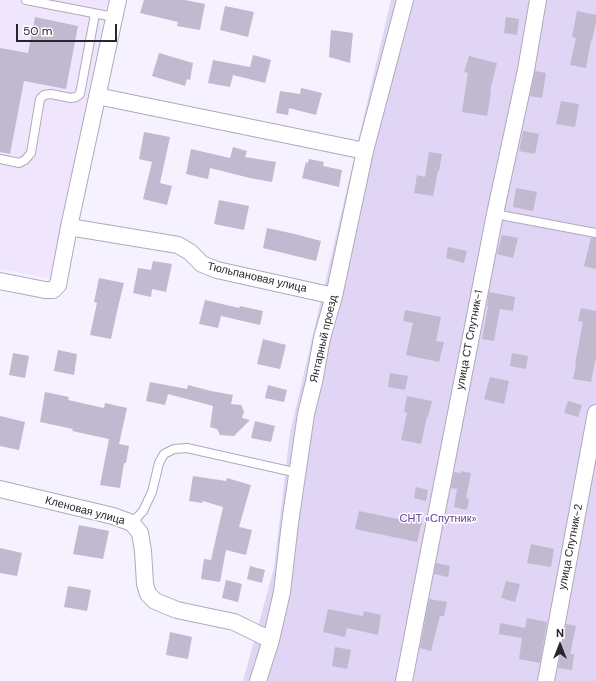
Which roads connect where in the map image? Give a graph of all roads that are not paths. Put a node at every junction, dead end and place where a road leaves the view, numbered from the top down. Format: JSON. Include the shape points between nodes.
{"nodes":[{"id":1,"x":26,"y":0,"type":"edge"},
{"id":2,"x":118,"y":0,"type":"edge"},
{"id":3,"x":538,"y":0,"type":"edge"},
{"id":4,"x":400,"y":1,"type":"edge"},
{"id":5,"x":95,"y":14,"type":"junction"},
{"id":6,"x":114,"y":17,"type":"junction"},
{"id":7,"x":97,"y":96,"type":"junction"},
{"id":8,"x":365,"y":151,"type":"junction"},
{"id":9,"x":0,"y":159,"type":"edge"},
{"id":10,"x":495,"y":214,"type":"junction"},
{"id":11,"x":69,"y":227,"type":"junction"},
{"id":12,"x":596,"y":233,"type":"edge"},
{"id":13,"x":0,"y":281,"type":"edge"},
{"id":14,"x":334,"y":296,"type":"junction"},
{"id":15,"x":596,"y":413,"type":"edge"},
{"id":16,"x":298,"y":473,"type":"junction"},
{"id":17,"x":0,"y":489,"type":"edge"},
{"id":18,"x":132,"y":523,"type":"junction"},
{"id":19,"x":271,"y":640,"type":"junction"},
{"id":20,"x":258,"y":681,"type":"edge"},
{"id":21,"x":404,"y":681,"type":"edge"},
{"id":22,"x":546,"y":681,"type":"edge"}],
"edges":[{"from":1,"to":5,"type":"lane"},
{"from":2,"to":6,"type":"street"},
{"from":3,"to":10,"type":"street","name":"улица СТ Спутник-1","via":[[526,70]]},
{"from":4,"to":8,"type":"street","name":"Янтарный проезд"},
{"from":5,"to":6,"type":"lane"},
{"from":5,"to":9,"type":"lane","via":[[80,94],[71,98],[44,95],[40,99],[31,153],[19,163]]},
{"from":6,"to":7,"type":"street"},
{"from":7,"to":8,"type":"street"},
{"from":7,"to":11,"type":"street"},
{"from":8,"to":14,"type":"street","name":"Янтарный проезд"},
{"from":10,"to":12,"type":"lane"},
{"from":10,"to":21,"type":"street","name":"улица СТ Спутник-1"},
{"from":11,"to":13,"type":"street","via":[[58,285],[53,290]]},
{"from":11,"to":14,"type":"street","name":"Тюльпановая улица","via":[[178,245],[202,264],[217,270]]},
{"from":14,"to":16,"type":"street","name":"Янтарный проезд","via":[[306,414]]},
{"from":15,"to":22,"type":"street","name":"улица Спутник-2"},
{"from":16,"to":18,"type":"lane","via":[[187,448],[174,449],[164,454],[159,463],[152,492],[143,511]]},
{"from":16,"to":19,"type":"street","name":"Янтарный проезд","via":[[282,592]]},
{"from":17,"to":18,"type":"street","name":"Кленовая улица","via":[[113,516]]},
{"from":18,"to":19,"type":"street","name":"Кленовая улица","via":[[140,533],[145,584],[148,594],[155,601],[177,610],[234,622]]},
{"from":19,"to":20,"type":"street","name":"Янтарный проезд"}]}
